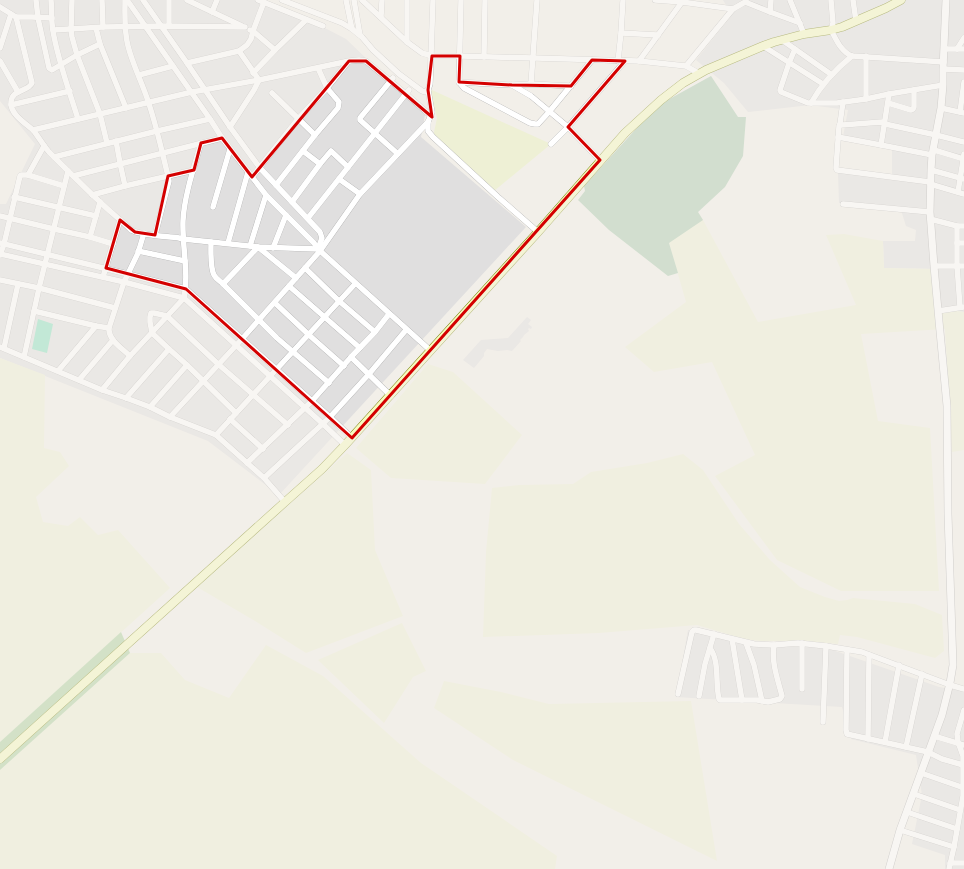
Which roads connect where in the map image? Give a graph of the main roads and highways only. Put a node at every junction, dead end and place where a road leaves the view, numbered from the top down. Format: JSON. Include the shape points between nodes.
{"nodes":[{"id":1,"x":901,"y":0,"type":"edge"},
{"id":2,"x":0,"y":759,"type":"edge"}],
"edges":[{"from":1,"to":2,"type":"main road","via":[[850,24],[782,40],[712,67],[683,83],[660,100],[600,160],[346,445]]}]}
